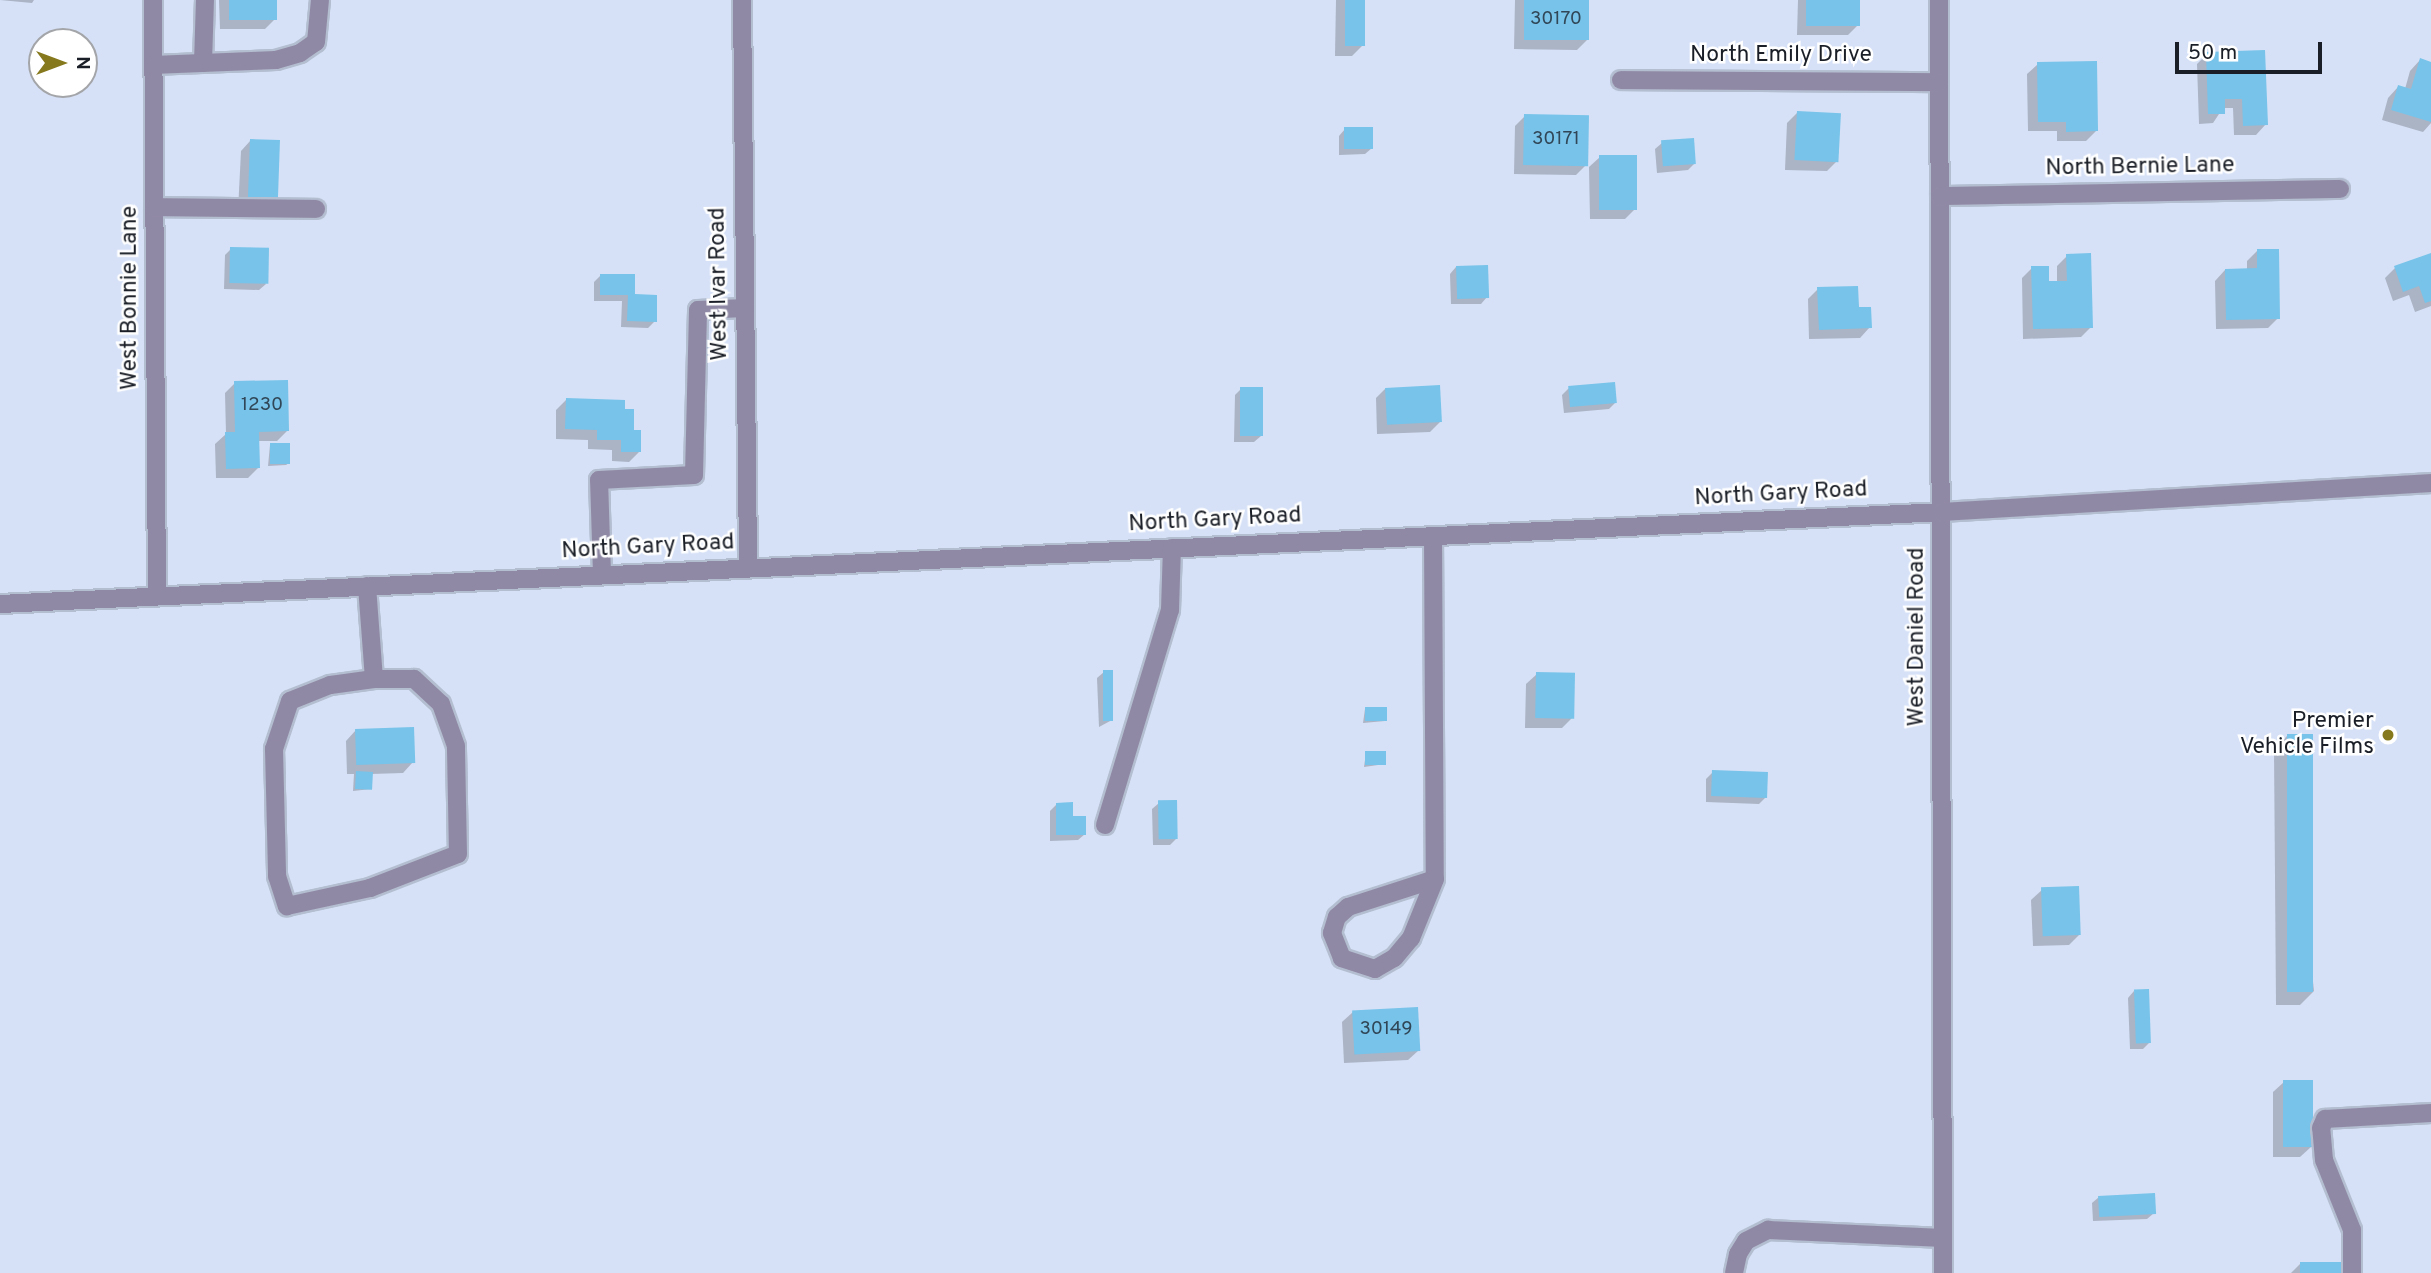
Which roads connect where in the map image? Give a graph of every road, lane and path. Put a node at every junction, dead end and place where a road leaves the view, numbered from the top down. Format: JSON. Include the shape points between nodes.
{"nodes":[{"id":1,"x":153,"y":0,"type":"edge"},
{"id":2,"x":205,"y":0,"type":"edge"},
{"id":3,"x":320,"y":0,"type":"edge"},
{"id":4,"x":742,"y":0,"type":"edge"},
{"id":5,"x":1939,"y":0,"type":"edge"},
{"id":6,"x":203,"y":62,"type":"junction"},
{"id":7,"x":153,"y":65,"type":"junction"},
{"id":8,"x":1621,"y":80,"type":"dead end"},
{"id":9,"x":1940,"y":82,"type":"junction"},
{"id":10,"x":2340,"y":189,"type":"dead end"},
{"id":11,"x":1940,"y":196,"type":"junction"},
{"id":12,"x":154,"y":206,"type":"junction"},
{"id":13,"x":316,"y":209,"type":"dead end"},
{"id":14,"x":745,"y":308,"type":"junction"},
{"id":15,"x":2431,"y":483,"type":"edge"},
{"id":16,"x":1942,"y":512,"type":"junction"},
{"id":17,"x":1433,"y":536,"type":"junction"},
{"id":18,"x":1172,"y":548,"type":"junction"},
{"id":19,"x":748,"y":568,"type":"junction"},
{"id":20,"x":602,"y":575,"type":"junction"},
{"id":21,"x":367,"y":586,"type":"junction"},
{"id":22,"x":157,"y":596,"type":"junction"},
{"id":23,"x":0,"y":604,"type":"edge"},
{"id":24,"x":374,"y":679,"type":"junction"},
{"id":25,"x":1105,"y":825,"type":"dead end"},
{"id":26,"x":1434,"y":879,"type":"junction"},
{"id":27,"x":2431,"y":1113,"type":"edge"},
{"id":28,"x":1943,"y":1238,"type":"junction"},
{"id":29,"x":1734,"y":1273,"type":"edge"},
{"id":30,"x":1943,"y":1273,"type":"edge"},
{"id":31,"x":2352,"y":1273,"type":"edge"}],
"edges":[{"from":1,"to":7,"type":"street","name":"West Bonnie Lane"},
{"from":2,"to":6,"type":"street"},
{"from":3,"to":6,"type":"street","via":[[316,42],[300,53],[276,60]]},
{"from":4,"to":14,"type":"street","name":"West Ivar Road"},
{"from":5,"to":9,"type":"street","name":"West Daniel Road"},
{"from":6,"to":7,"type":"street"},
{"from":7,"to":12,"type":"street","name":"West Bonnie Lane"},
{"from":8,"to":9,"type":"street","name":"North Emily Drive"},
{"from":9,"to":11,"type":"street","name":"West Daniel Road"},
{"from":10,"to":11,"type":"street","name":"North Bernie Lane"},
{"from":11,"to":16,"type":"street","name":"West Daniel Road"},
{"from":12,"to":13,"type":"street"},
{"from":12,"to":22,"type":"street","name":"West Bonnie Lane"},
{"from":14,"to":19,"type":"street","name":"West Ivar Road"},
{"from":14,"to":20,"type":"street","via":[[698,310],[694,475],[599,480]]},
{"from":15,"to":16,"type":"street","name":"North Gary Road"},
{"from":16,"to":17,"type":"street","name":"North Gary Road"},
{"from":16,"to":28,"type":"street","name":"West Daniel Road"},
{"from":17,"to":18,"type":"street","name":"North Gary Road"},
{"from":17,"to":26,"type":"street"},
{"from":18,"to":19,"type":"street","name":"North Gary Road"},
{"from":18,"to":25,"type":"street","via":[[1170,610]]},
{"from":19,"to":20,"type":"street","name":"North Gary Road"},
{"from":20,"to":21,"type":"street","name":"North Gary Road"},
{"from":21,"to":22,"type":"street","name":"North Gary Road"},
{"from":21,"to":24,"type":"street"},
{"from":22,"to":23,"type":"street","name":"North Gary Road"},
{"from":24,"to":24,"type":"street","via":[[330,684],[289,701],[274,748],[277,876],[286,906],[370,888],[458,854],[456,746],[441,704],[414,679]]},
{"from":26,"to":26,"type":"street","via":[[1411,938],[1394,958],[1374,970],[1342,958],[1332,933],[1337,917],[1348,906]]},
{"from":27,"to":31,"type":"street","via":[[2325,1119],[2321,1128],[2324,1160],[2352,1230]]},
{"from":28,"to":29,"type":"street","via":[[1768,1230],[1746,1241]]},
{"from":28,"to":30,"type":"street","name":"West Daniel Road"}]}
